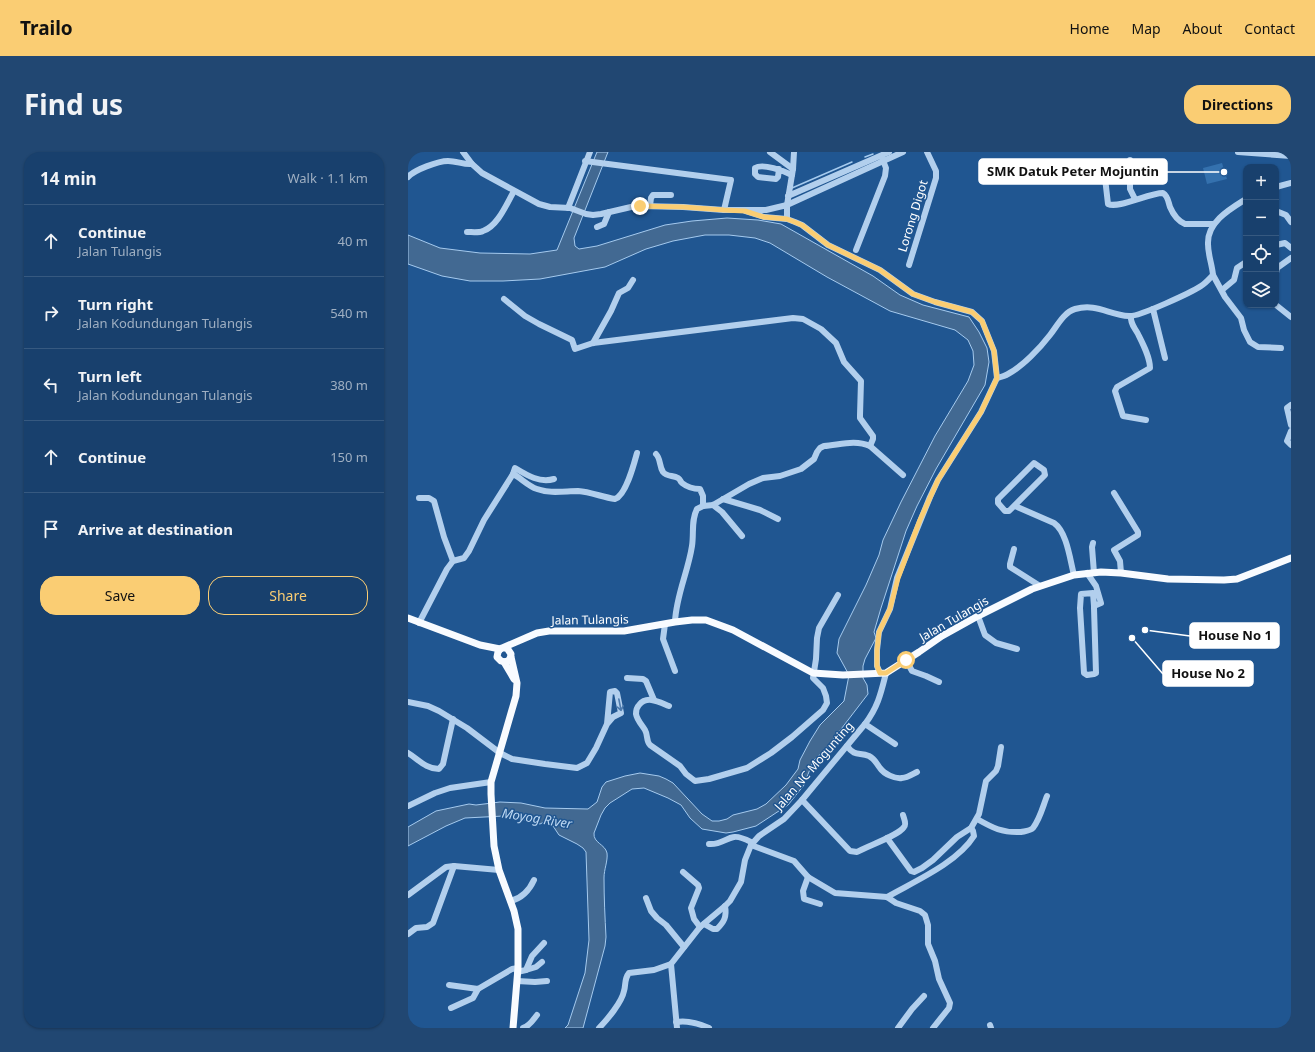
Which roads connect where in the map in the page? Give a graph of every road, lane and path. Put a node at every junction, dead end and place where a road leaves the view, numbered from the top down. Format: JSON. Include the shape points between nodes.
{"nodes":[{"id":1,"x":463,"y":152,"type":"edge"},
{"id":2,"x":590,"y":152,"type":"edge"},
{"id":3,"x":770,"y":152,"type":"edge"},
{"id":4,"x":794,"y":152,"type":"edge"},
{"id":5,"x":889,"y":152,"type":"edge"},
{"id":6,"x":903,"y":152,"type":"edge"},
{"id":7,"x":927,"y":152,"type":"edge"},
{"id":8,"x":1238,"y":152,"type":"edge"},
{"id":9,"x":1291,"y":156,"type":"edge"},
{"id":10,"x":882,"y":158,"type":"junction"},
{"id":11,"x":1130,"y":160,"type":"dead end"},
{"id":12,"x":588,"y":161,"type":"junction"},
{"id":13,"x":472,"y":164,"type":"junction"},
{"id":14,"x":779,"y":169,"type":"dead end"},
{"id":15,"x":793,"y":172,"type":"junction"},
{"id":16,"x":408,"y":177,"type":"edge"},
{"id":17,"x":1105,"y":178,"type":"dead end"},
{"id":18,"x":1291,"y":183,"type":"edge"},
{"id":19,"x":1279,"y":186,"type":"edge"},
{"id":20,"x":514,"y":191,"type":"junction"},
{"id":21,"x":671,"y":195,"type":"dead end"},
{"id":22,"x":788,"y":196,"type":"junction"},
{"id":23,"x":1135,"y":199,"type":"junction"},
{"id":24,"x":1245,"y":200,"type":"edge"},
{"id":25,"x":786,"y":204,"type":"junction"},
{"id":26,"x":650,"y":206,"type":"junction"},
{"id":27,"x":569,"y":208,"type":"junction"},
{"id":28,"x":724,"y":210,"type":"junction"},
{"id":29,"x":745,"y":211,"type":"junction"},
{"id":30,"x":609,"y":212,"type":"junction"},
{"id":31,"x":1279,"y":212,"type":"edge"},
{"id":32,"x":787,"y":219,"type":"junction"},
{"id":33,"x":1291,"y":222,"type":"edge"},
{"id":34,"x":1214,"y":224,"type":"junction"},
{"id":35,"x":597,"y":227,"type":"dead end"},
{"id":36,"x":467,"y":232,"type":"dead end"},
{"id":37,"x":1279,"y":244,"type":"edge"},
{"id":38,"x":1291,"y":248,"type":"edge"},
{"id":39,"x":856,"y":250,"type":"dead end"},
{"id":40,"x":1291,"y":258,"type":"edge"},
{"id":41,"x":1243,"y":264,"type":"edge"},
{"id":42,"x":909,"y":265,"type":"dead end"},
{"id":43,"x":1279,"y":268,"type":"edge"},
{"id":44,"x":633,"y":280,"type":"dead end"},
{"id":45,"x":1217,"y":282,"type":"junction"},
{"id":46,"x":504,"y":299,"type":"dead end"},
{"id":47,"x":1279,"y":307,"type":"edge"},
{"id":48,"x":1154,"y":312,"type":"junction"},
{"id":49,"x":1291,"y":317,"type":"edge"},
{"id":50,"x":1131,"y":320,"type":"junction"},
{"id":51,"x":594,"y":344,"type":"junction"},
{"id":52,"x":1281,"y":348,"type":"dead end"},
{"id":53,"x":1165,"y":358,"type":"dead end"},
{"id":54,"x":997,"y":378,"type":"junction"},
{"id":55,"x":1291,"y":405,"type":"edge"},
{"id":56,"x":1146,"y":420,"type":"dead end"},
{"id":57,"x":1291,"y":425,"type":"edge"},
{"id":58,"x":1291,"y":431,"type":"edge"},
{"id":59,"x":1291,"y":445,"type":"edge"},
{"id":60,"x":870,"y":446,"type":"junction"},
{"id":61,"x":637,"y":453,"type":"dead end"},
{"id":62,"x":656,"y":454,"type":"dead end"},
{"id":63,"x":513,"y":474,"type":"junction"},
{"id":64,"x":903,"y":474,"type":"dead end"},
{"id":65,"x":554,"y":479,"type":"dead end"},
{"id":66,"x":1114,"y":492,"type":"dead end"},
{"id":67,"x":419,"y":498,"type":"dead end"},
{"id":68,"x":724,"y":499,"type":"junction"},
{"id":69,"x":713,"y":505,"type":"junction"},
{"id":70,"x":703,"y":506,"type":"junction"},
{"id":71,"x":1015,"y":506,"type":"junction"},
{"id":72,"x":778,"y":518,"type":"dead end"},
{"id":73,"x":742,"y":536,"type":"dead end"},
{"id":74,"x":1093,"y":544,"type":"dead end"},
{"id":75,"x":1014,"y":549,"type":"dead end"},
{"id":76,"x":1291,"y":558,"type":"edge"},
{"id":77,"x":453,"y":561,"type":"junction"},
{"id":78,"x":1093,"y":573,"type":"junction"},
{"id":79,"x":1121,"y":573,"type":"junction"},
{"id":80,"x":1074,"y":575,"type":"junction"},
{"id":81,"x":1040,"y":586,"type":"junction"},
{"id":82,"x":1096,"y":586,"type":"junction"},
{"id":83,"x":838,"y":595,"type":"dead end"},
{"id":84,"x":1094,"y":606,"type":"junction"},
{"id":85,"x":978,"y":616,"type":"junction"},
{"id":86,"x":408,"y":618,"type":"edge"},
{"id":87,"x":675,"y":622,"type":"junction"},
{"id":88,"x":419,"y":623,"type":"junction"},
{"id":89,"x":664,"y":624,"type":"junction"},
{"id":90,"x":521,"y":641,"type":"junction"},
{"id":91,"x":1017,"y":649,"type":"dead end"},
{"id":92,"x":500,"y":651,"type":"junction"},
{"id":93,"x":511,"y":655,"type":"junction"},
{"id":94,"x":906,"y":660,"type":"junction"},
{"id":95,"x":504,"y":662,"type":"junction"},
{"id":96,"x":675,"y":671,"type":"dead end"},
{"id":97,"x":813,"y":673,"type":"junction"},
{"id":98,"x":883,"y":673,"type":"junction"},
{"id":99,"x":627,"y":678,"type":"dead end"},
{"id":100,"x":939,"y":682,"type":"dead end"},
{"id":101,"x":517,"y":684,"type":"junction"},
{"id":102,"x":654,"y":700,"type":"junction"},
{"id":103,"x":408,"y":702,"type":"edge"},
{"id":104,"x":669,"y":706,"type":"dead end"},
{"id":105,"x":611,"y":715,"type":"dead end"},
{"id":106,"x":453,"y":719,"type":"junction"},
{"id":107,"x":865,"y":724,"type":"junction"},
{"id":108,"x":895,"y":744,"type":"dead end"},
{"id":109,"x":847,"y":746,"type":"junction"},
{"id":110,"x":1001,"y":747,"type":"dead end"},
{"id":111,"x":408,"y":753,"type":"edge"},
{"id":112,"x":500,"y":753,"type":"junction"},
{"id":113,"x":917,"y":772,"type":"dead end"},
{"id":114,"x":491,"y":782,"type":"junction"},
{"id":115,"x":1047,"y":796,"type":"dead end"},
{"id":116,"x":802,"y":800,"type":"junction"},
{"id":117,"x":408,"y":806,"type":"edge"},
{"id":118,"x":903,"y":815,"type":"dead end"},
{"id":119,"x":977,"y":819,"type":"junction"},
{"id":120,"x":971,"y":828,"type":"junction"},
{"id":121,"x":887,"y":838,"type":"junction"},
{"id":122,"x":710,"y":844,"type":"dead end"},
{"id":123,"x":752,"y":844,"type":"junction"},
{"id":124,"x":454,"y":866,"type":"junction"},
{"id":125,"x":499,"y":870,"type":"junction"},
{"id":126,"x":683,"y":872,"type":"dead end"},
{"id":127,"x":808,"y":877,"type":"junction"},
{"id":128,"x":534,"y":880,"type":"dead end"},
{"id":129,"x":408,"y":895,"type":"edge"},
{"id":130,"x":886,"y":897,"type":"junction"},
{"id":131,"x":646,"y":898,"type":"dead end"},
{"id":132,"x":511,"y":901,"type":"junction"},
{"id":133,"x":820,"y":904,"type":"dead end"},
{"id":134,"x":725,"y":906,"type":"junction"},
{"id":135,"x":702,"y":925,"type":"junction"},
{"id":136,"x":408,"y":934,"type":"edge"},
{"id":137,"x":544,"y":943,"type":"dead end"},
{"id":138,"x":684,"y":948,"type":"junction"},
{"id":139,"x":542,"y":962,"type":"dead end"},
{"id":140,"x":670,"y":964,"type":"junction"},
{"id":141,"x":518,"y":970,"type":"junction"},
{"id":142,"x":526,"y":970,"type":"junction"},
{"id":143,"x":517,"y":981,"type":"junction"},
{"id":144,"x":547,"y":981,"type":"dead end"},
{"id":145,"x":449,"y":985,"type":"dead end"},
{"id":146,"x":478,"y":989,"type":"junction"},
{"id":147,"x":924,"y":996,"type":"dead end"},
{"id":148,"x":451,"y":1008,"type":"dead end"},
{"id":149,"x":537,"y":1015,"type":"dead end"},
{"id":150,"x":677,"y":1025,"type":"edge"},
{"id":151,"x":513,"y":1028,"type":"edge"},
{"id":152,"x":523,"y":1028,"type":"edge"},
{"id":153,"x":599,"y":1028,"type":"edge"},
{"id":154,"x":709,"y":1028,"type":"edge"},
{"id":155,"x":898,"y":1028,"type":"edge"},
{"id":156,"x":933,"y":1028,"type":"edge"}],
"edges":[{"from":1,"to":13,"type":"street"},
{"from":2,"to":12,"type":"street"},
{"from":3,"to":15,"type":"street"},
{"from":4,"to":15,"type":"street"},
{"from":5,"to":10,"type":"street"},
{"from":6,"to":10,"type":"street"},
{"from":7,"to":42,"type":"street","name":"Lorong Digot","via":[[936,171],[936,178]]},
{"from":8,"to":9,"type":"street"},
{"from":10,"to":22,"type":"street"},
{"from":10,"to":25,"type":"street"},
{"from":10,"to":39,"type":"street","via":[[886,168],[885,176]]},
{"from":11,"to":23,"type":"street","via":[[1130,189]]},
{"from":12,"to":27,"type":"street"},
{"from":12,"to":28,"type":"street","via":[[731,180]]},
{"from":13,"to":16,"type":"street","via":[[441,162]]},
{"from":13,"to":20,"type":"street","via":[[482,173]]},
{"from":14,"to":15,"type":"street"},
{"from":15,"to":22,"type":"street"},
{"from":17,"to":23,"type":"street","via":[[1108,204],[1114,205]]},
{"from":18,"to":19,"type":"street"},
{"from":20,"to":27,"type":"street","via":[[544,206]]},
{"from":20,"to":36,"type":"street","via":[[493,226],[482,232]]},
{"from":21,"to":26,"type":"street","via":[[653,195]]},
{"from":22,"to":25,"type":"street"},
{"from":23,"to":34,"type":"street","via":[[1163,193],[1167,195],[1172,210],[1182,223]]},
{"from":24,"to":34,"type":"street"},
{"from":25,"to":29,"type":"street","via":[[766,210]]},
{"from":25,"to":32,"type":"street"},
{"from":26,"to":28,"type":"street"},
{"from":26,"to":30,"type":"street"},
{"from":27,"to":30,"type":"street","via":[[586,214]]},
{"from":28,"to":29,"type":"street"},
{"from":29,"to":32,"type":"street","via":[[764,217]]},
{"from":30,"to":35,"type":"street","via":[[604,224]]},
{"from":31,"to":33,"type":"street"},
{"from":32,"to":54,"type":"street","via":[[802,225],[828,245],[880,270],[913,294],[976,315],[982,321],[992,343]]},
{"from":34,"to":45,"type":"street","via":[[1208,242]]},
{"from":37,"to":38,"type":"street","via":[[1284,243]]},
{"from":40,"to":43,"type":"street"},
{"from":41,"to":45,"type":"street","via":[[1237,268],[1234,280]]},
{"from":44,"to":51,"type":"street","via":[[628,288],[619,293]]},
{"from":45,"to":48,"type":"street","via":[[1201,286]]},
{"from":45,"to":52,"type":"street","via":[[1240,318],[1250,342],[1258,347]]},
{"from":46,"to":51,"type":"street","via":[[525,316],[572,340],[575,349]]},
{"from":47,"to":49,"type":"street"},
{"from":48,"to":50,"type":"street"},
{"from":48,"to":53,"type":"street"},
{"from":50,"to":54,"type":"street","via":[[1100,308],[1074,309],[1021,365],[1008,375]]},
{"from":50,"to":56,"type":"street","via":[[1150,368],[1117,387],[1115,391],[1124,416]]},
{"from":51,"to":60,"type":"street","via":[[793,318],[803,319],[821,329],[836,343],[844,362],[861,381],[860,415],[873,436]]},
{"from":54,"to":98,"type":"street","via":[[981,412],[938,480],[920,520],[898,578],[890,609],[879,632],[877,666]]},
{"from":55,"to":57,"type":"street","via":[[1287,408]]},
{"from":58,"to":59,"type":"street","via":[[1287,441]]},
{"from":60,"to":64,"type":"street"},
{"from":60,"to":68,"type":"street","via":[[860,442],[824,446],[805,467],[780,476],[763,478]]},
{"from":61,"to":63,"type":"street","via":[[630,476],[619,497],[615,499],[578,491],[537,490]]},
{"from":62,"to":70,"type":"street","via":[[665,473],[700,490]]},
{"from":63,"to":65,"type":"street","via":[[515,468],[532,478],[547,481]]},
{"from":63,"to":77,"type":"street","via":[[484,520],[469,551],[464,558]]},
{"from":66,"to":79,"type":"street","via":[[1138,532],[1138,535],[1114,550],[1120,561]]},
{"from":67,"to":77,"type":"street","via":[[434,501]]},
{"from":68,"to":69,"type":"street"},
{"from":68,"to":72,"type":"street"},
{"from":69,"to":70,"type":"street"},
{"from":69,"to":73,"type":"street"},
{"from":70,"to":87,"type":"street","via":[[697,509],[693,518],[692,546]]},
{"from":71,"to":71,"type":"street","via":[[1045,475],[1037,463],[1032,464],[997,501],[1007,511]]},
{"from":71,"to":80,"type":"street","via":[[1058,526],[1064,536]]},
{"from":74,"to":78,"type":"street"},
{"from":75,"to":81,"type":"street","via":[[1010,567]]},
{"from":76,"to":79,"type":"main road","name":"Jalan Tulangis","via":[[1237,579],[1168,579]]},
{"from":77,"to":88,"type":"street"},
{"from":78,"to":79,"type":"main road","name":"Jalan Tulangis"},
{"from":78,"to":80,"type":"main road","name":"Jalan Tulangis"},
{"from":78,"to":82,"type":"street"},
{"from":78,"to":82,"type":"street"},
{"from":80,"to":81,"type":"main road","name":"Jalan Tulangis"},
{"from":81,"to":85,"type":"main road","name":"Jalan Tulangis"},
{"from":82,"to":84,"type":"street","via":[[1101,603]]},
{"from":83,"to":97,"type":"street","via":[[818,631]]},
{"from":84,"to":84,"type":"street","via":[[1096,673],[1087,675],[1084,673],[1081,594],[1093,593]]},
{"from":85,"to":91,"type":"street","via":[[984,635],[996,643]]},
{"from":85,"to":94,"type":"main road","name":"Jalan Tulangis"},
{"from":86,"to":88,"type":"main road"},
{"from":87,"to":89,"type":"main road","name":"Jalan Tulangis"},
{"from":87,"to":97,"type":"main road","name":"Jalan Tulangis","via":[[706,620],[718,623]]},
{"from":88,"to":92,"type":"main road"},
{"from":89,"to":90,"type":"main road","name":"Jalan Tulangis","via":[[624,631],[549,631],[537,633]]},
{"from":89,"to":96,"type":"street","via":[[663,639]]},
{"from":90,"to":92,"type":"main road","name":"Jalan Tulangis"},
{"from":90,"to":93,"type":"main road","name":"Jalan Tulangis"},
{"from":92,"to":93,"type":"main road","via":[[507,648]]},
{"from":92,"to":95,"type":"main road","via":[[499,660]]},
{"from":93,"to":95,"type":"main road"},
{"from":93,"to":101,"type":"main road"},
{"from":94,"to":98,"type":"main road","name":"Jalan Tulangis"},
{"from":94,"to":100,"type":"street","via":[[912,671]]},
{"from":95,"to":101,"type":"main road"},
{"from":97,"to":98,"type":"main road","name":"Jalan Tulangis"},
{"from":97,"to":102,"type":"street","via":[[813,678],[823,688],[826,696],[827,703],[823,710],[792,737],[747,768],[709,779],[695,781],[680,766],[650,745],[638,719],[636,708],[640,703]]},
{"from":98,"to":107,"type":"street","name":"Jalan NC Mogunting","via":[[879,698],[874,712]]},
{"from":99,"to":102,"type":"street","via":[[646,681]]},
{"from":101,"to":112,"type":"main road"},
{"from":102,"to":104,"type":"street"},
{"from":103,"to":106,"type":"street","via":[[428,706]]},
{"from":105,"to":112,"type":"street","via":[[592,756],[577,768],[512,759]]},
{"from":106,"to":111,"type":"street","via":[[443,764],[439,769],[424,765]]},
{"from":106,"to":112,"type":"street"},
{"from":107,"to":108,"type":"street"},
{"from":107,"to":109,"type":"street","name":"Jalan NC Mogunting"},
{"from":109,"to":113,"type":"street","via":[[855,754],[875,760],[886,774],[902,778]]},
{"from":109,"to":116,"type":"street","name":"Jalan NC Mogunting"},
{"from":110,"to":119,"type":"street","via":[[996,771],[986,782]]},
{"from":112,"to":114,"type":"main road"},
{"from":114,"to":117,"type":"street","via":[[450,788]]},
{"from":114,"to":125,"type":"main road","via":[[492,833]]},
{"from":115,"to":119,"type":"street","via":[[1038,820],[1028,831],[1003,832]]},
{"from":116,"to":121,"type":"street","via":[[850,851],[856,852]]},
{"from":116,"to":123,"type":"street","name":"Jalan NC Mogunting","via":[[784,819]]},
{"from":118,"to":121,"type":"street","via":[[904,828]]},
{"from":119,"to":120,"type":"street"},
{"from":120,"to":121,"type":"street","via":[[957,837],[933,860],[913,872]]},
{"from":120,"to":130,"type":"street","via":[[974,836],[955,858]]},
{"from":122,"to":123,"type":"street","via":[[714,845],[734,837],[743,838]]},
{"from":123,"to":127,"type":"street","via":[[794,861]]},
{"from":123,"to":134,"type":"street","name":"Jalan NC Mogunting","via":[[745,860],[741,882]]},
{"from":124,"to":125,"type":"street"},
{"from":124,"to":129,"type":"street","via":[[440,871]]},
{"from":124,"to":136,"type":"street","via":[[433,923],[416,928]]},
{"from":125,"to":132,"type":"main road"},
{"from":126,"to":135,"type":"street","via":[[698,885],[690,908],[694,919]]},
{"from":127,"to":130,"type":"street","via":[[835,893]]},
{"from":127,"to":133,"type":"street","via":[[803,891],[804,899]]},
{"from":128,"to":132,"type":"street","via":[[530,889]]},
{"from":130,"to":156,"type":"street","via":[[925,915],[928,944],[950,1003]]},
{"from":131,"to":138,"type":"street","via":[[651,912],[666,925]]},
{"from":132,"to":141,"type":"main road","via":[[518,929]]},
{"from":134,"to":135,"type":"street","name":"Jalan NC Mogunting"},
{"from":134,"to":135,"type":"street","via":[[725,919],[717,930]]},
{"from":135,"to":138,"type":"street","name":"Jalan NC Mogunting"},
{"from":137,"to":142,"type":"street","via":[[532,956]]},
{"from":138,"to":140,"type":"street","name":"Jalan NC Mogunting"},
{"from":139,"to":142,"type":"street"},
{"from":140,"to":150,"type":"street"},
{"from":140,"to":153,"type":"street","via":[[654,970],[629,973],[621,998]]},
{"from":141,"to":142,"type":"street"},
{"from":141,"to":143,"type":"main road"},
{"from":141,"to":146,"type":"street","via":[[512,969]]},
{"from":143,"to":144,"type":"street"},
{"from":143,"to":151,"type":"main road"},
{"from":145,"to":146,"type":"street"},
{"from":146,"to":148,"type":"street","via":[[473,998]]},
{"from":147,"to":155,"type":"street"},
{"from":149,"to":152,"type":"street"},
{"from":150,"to":154,"type":"street","via":[[689,1021]]}]}
